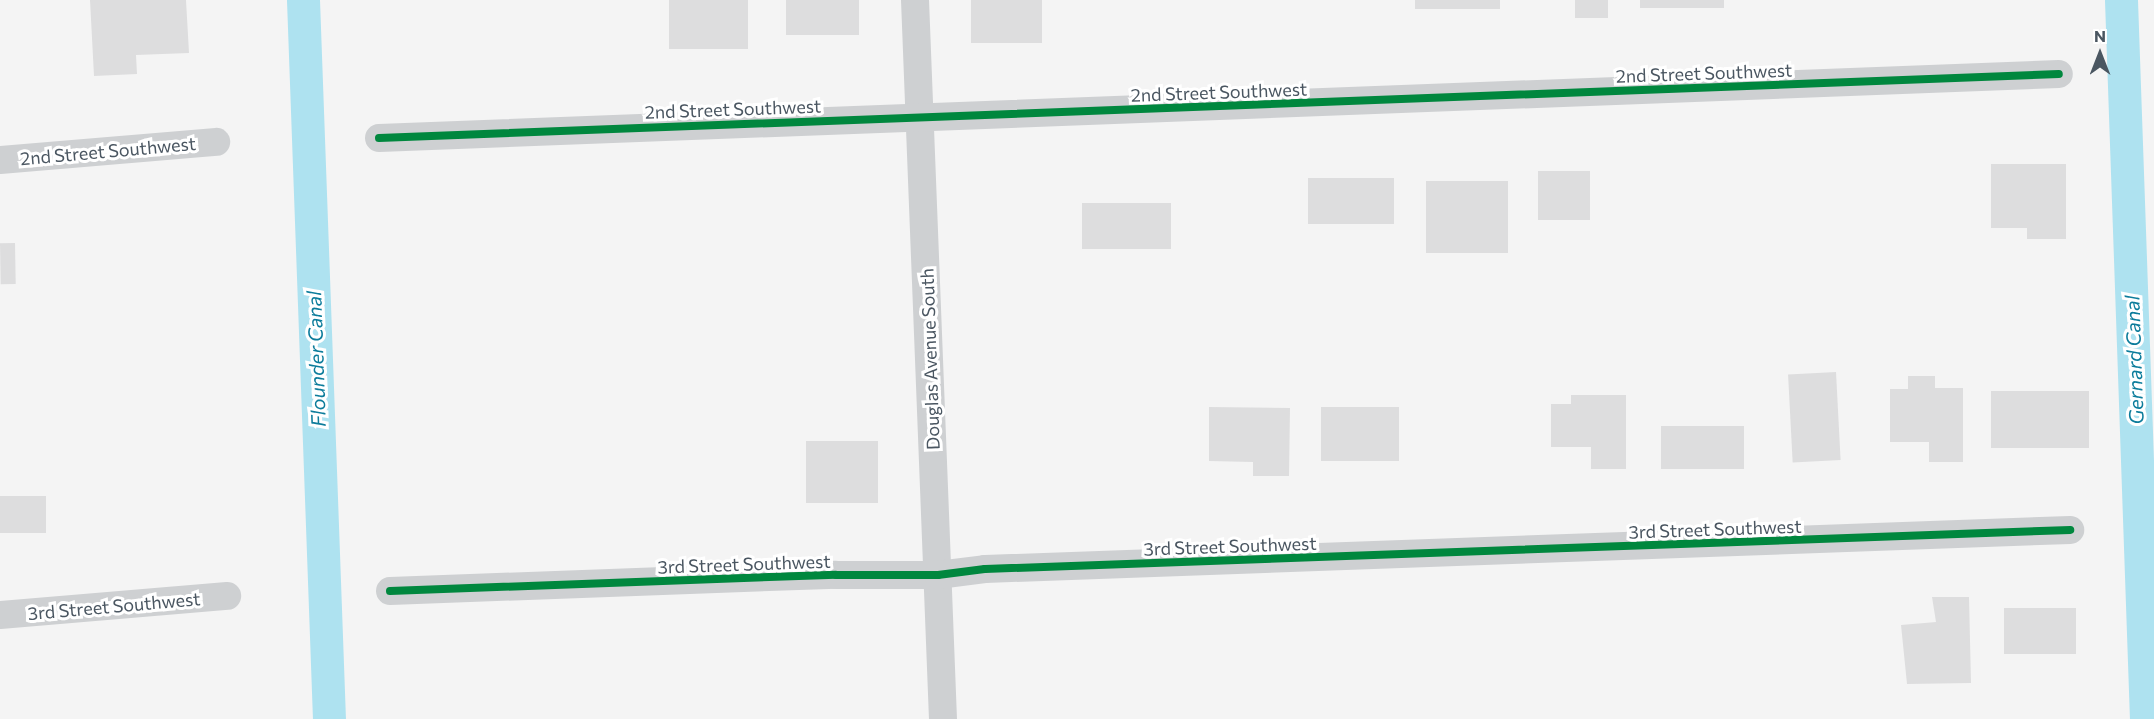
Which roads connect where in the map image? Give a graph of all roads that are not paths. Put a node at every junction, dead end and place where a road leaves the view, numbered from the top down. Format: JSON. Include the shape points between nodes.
{"nodes":[{"id":1,"x":915,"y":0,"type":"edge"},
{"id":2,"x":2059,"y":74,"type":"dead end"},
{"id":3,"x":920,"y":118,"type":"junction"},
{"id":4,"x":379,"y":138,"type":"dead end"},
{"id":5,"x":216,"y":142,"type":"dead end"},
{"id":6,"x":0,"y":160,"type":"edge"},
{"id":7,"x":2070,"y":530,"type":"dead end"},
{"id":8,"x":938,"y":575,"type":"junction"},
{"id":9,"x":390,"y":591,"type":"dead end"},
{"id":10,"x":227,"y":596,"type":"dead end"},
{"id":11,"x":0,"y":615,"type":"edge"},
{"id":12,"x":944,"y":719,"type":"edge"}],
"edges":[{"from":1,"to":3,"type":"street","name":"Douglas Avenue South"},
{"from":2,"to":3,"type":"street","name":"2nd Street Southwest"},
{"from":3,"to":4,"type":"street","name":"2nd Street Southwest"},
{"from":3,"to":8,"type":"street","name":"Douglas Avenue South"},
{"from":5,"to":6,"type":"street","name":"2nd Street Southwest"},
{"from":7,"to":8,"type":"street","name":"3rd Street Southwest","via":[[985,569]]},
{"from":8,"to":9,"type":"street","name":"3rd Street Southwest"},
{"from":8,"to":12,"type":"street","name":"Douglas Avenue South"},
{"from":10,"to":11,"type":"street","name":"3rd Street Southwest"}]}
